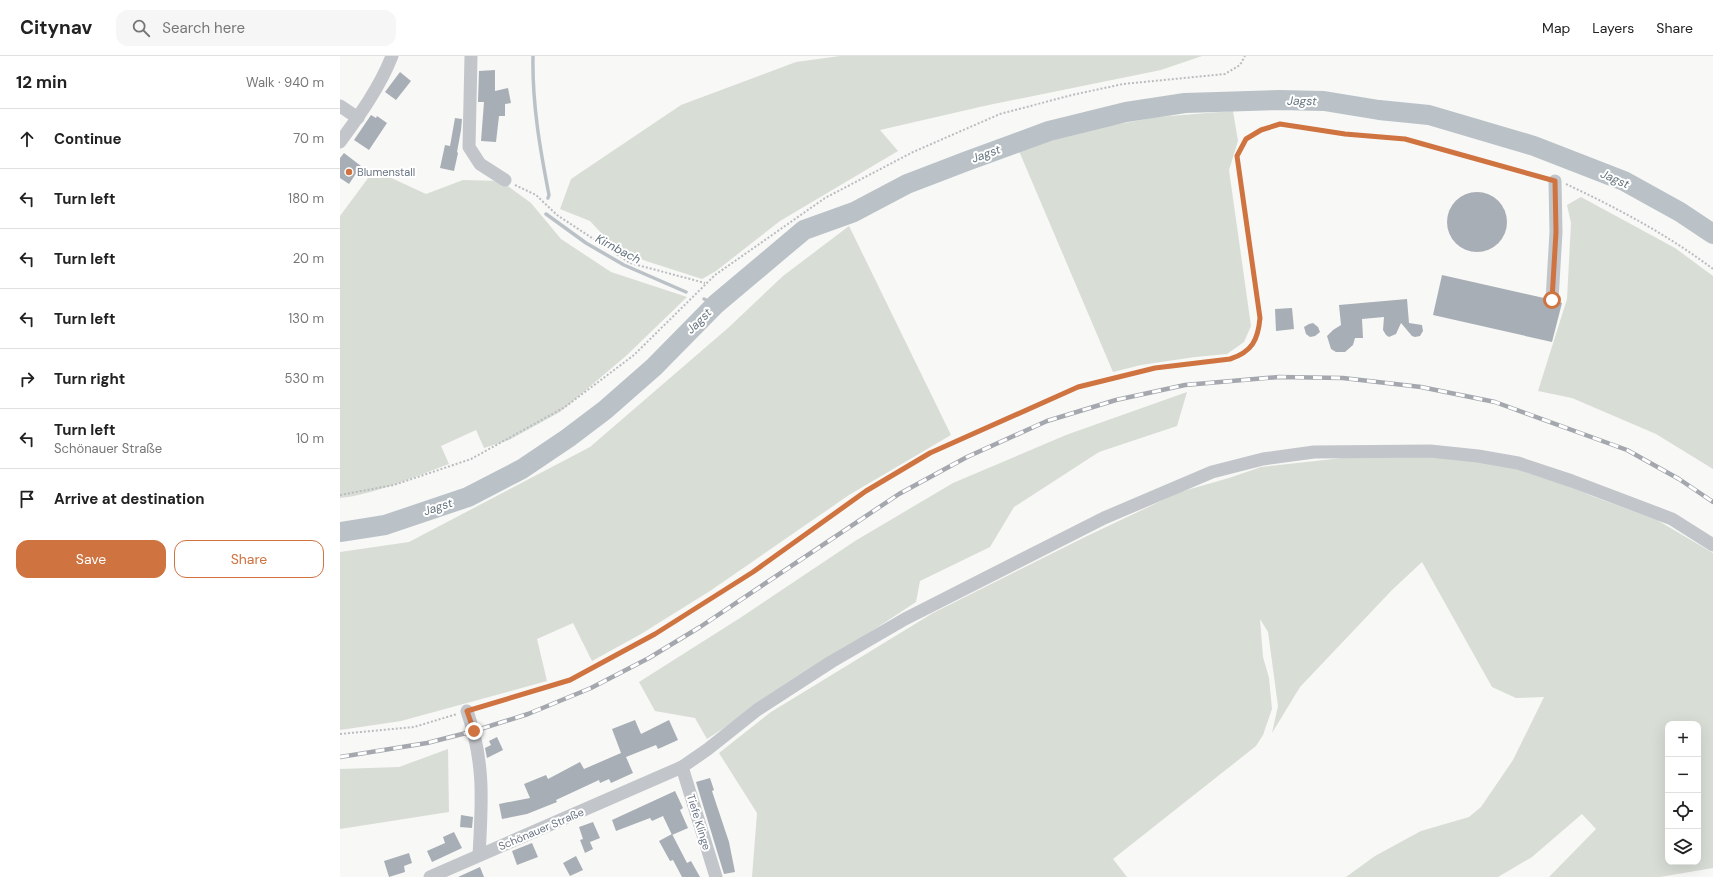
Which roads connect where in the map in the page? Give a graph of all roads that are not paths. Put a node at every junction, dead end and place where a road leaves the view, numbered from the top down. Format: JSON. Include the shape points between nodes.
{"nodes":[{"id":1,"x":392,"y":56,"type":"edge"},
{"id":2,"x":471,"y":56,"type":"edge"},
{"id":3,"x":340,"y":106,"type":"edge"},
{"id":4,"x":358,"y":118,"type":"junction"},
{"id":5,"x":340,"y":142,"type":"edge"},
{"id":6,"x":505,"y":180,"type":"road end"},
{"id":7,"x":1555,"y":181,"type":"road end"},
{"id":8,"x":1552,"y":300,"type":"dead end"},
{"id":9,"x":1713,"y":545,"type":"edge"},
{"id":10,"x":467,"y":711,"type":"road end"},
{"id":11,"x":682,"y":767,"type":"junction"},
{"id":12,"x":479,"y":855,"type":"junction"},
{"id":13,"x":430,"y":877,"type":"edge"},
{"id":14,"x":716,"y":877,"type":"edge"}],
"edges":[{"from":1,"to":4,"type":"street"},
{"from":2,"to":6,"type":"street","via":[[469,147],[480,164]]},
{"from":3,"to":4,"type":"street"},
{"from":4,"to":5,"type":"street"},
{"from":7,"to":8,"type":"street","via":[[1556,232]]},
{"from":9,"to":11,"type":"street","name":"Schönauer Straße","via":[[1672,519],[1518,463],[1430,451],[1314,452],[1264,459],[1212,472],[1104,518],[905,619],[831,662],[757,710]]},
{"from":10,"to":12,"type":"street","via":[[474,731],[480,764],[482,798]]},
{"from":11,"to":12,"type":"street","name":"Schönauer Straße"},
{"from":11,"to":14,"type":"street","name":"Tiefe Klinge"},
{"from":12,"to":13,"type":"street","name":"Schönauer Straße"}]}
